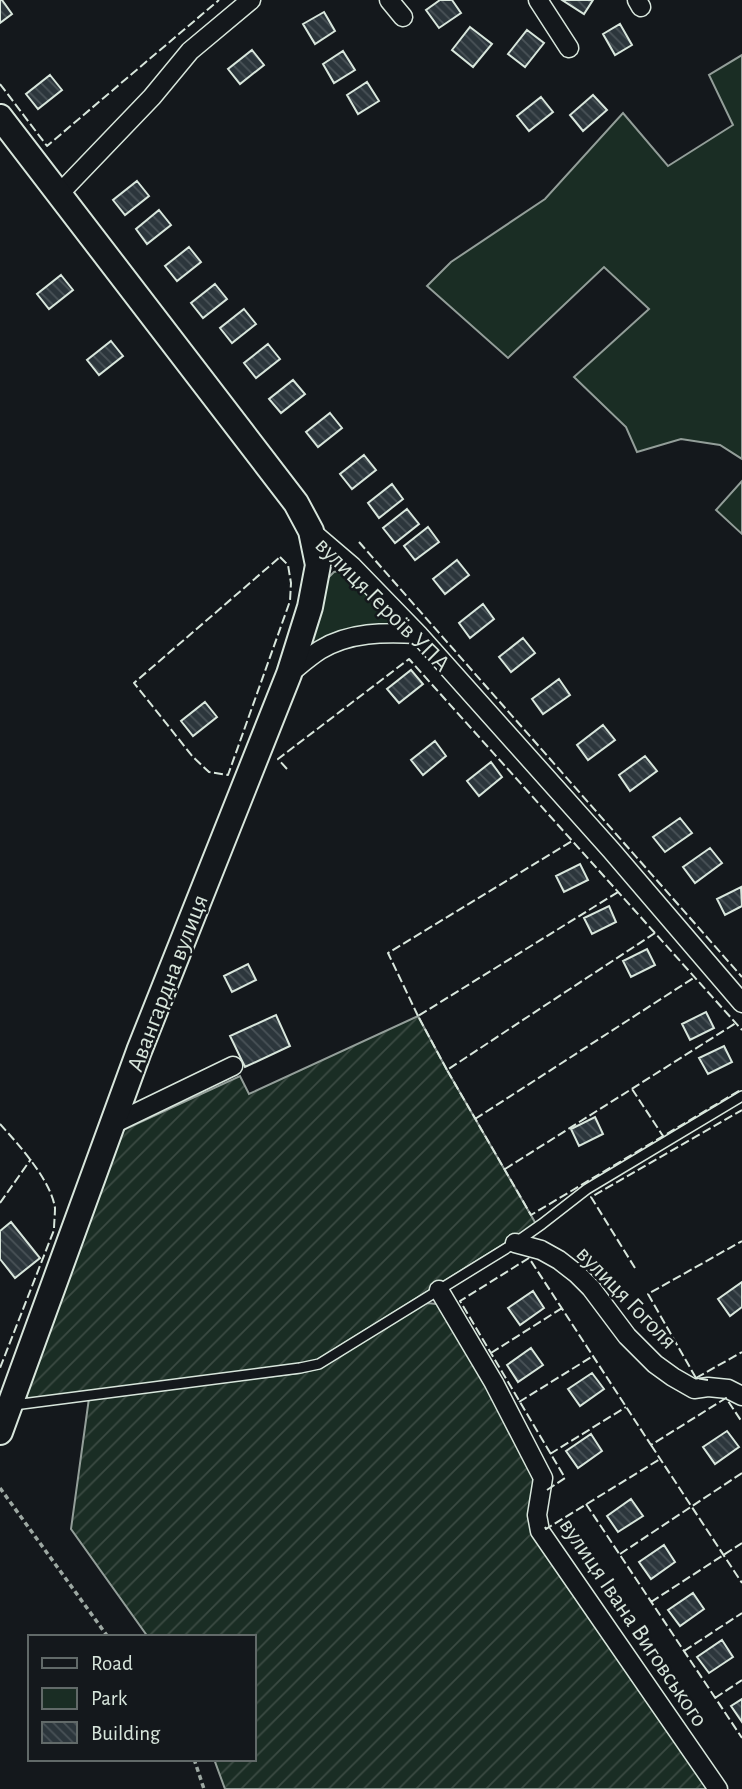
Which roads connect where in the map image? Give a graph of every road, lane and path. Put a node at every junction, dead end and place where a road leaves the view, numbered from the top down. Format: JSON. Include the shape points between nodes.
{"nodes":[{"id":1,"x":251,"y":0,"type":"edge"},
{"id":2,"x":389,"y":0,"type":"edge"},
{"id":3,"x":538,"y":0,"type":"edge"},
{"id":4,"x":402,"y":17,"type":"dead end"},
{"id":5,"x":569,"y":48,"type":"dead end"},
{"id":6,"x":0,"y":117,"type":"edge"},
{"id":7,"x":60,"y":194,"type":"junction"},
{"id":8,"x":311,"y":531,"type":"junction"},
{"id":9,"x":418,"y":634,"type":"junction"},
{"id":10,"x":289,"y":674,"type":"junction"},
{"id":11,"x":742,"y":1003,"type":"edge"},
{"id":12,"x":233,"y":1066,"type":"dead end"},
{"id":13,"x":742,"y":1096,"type":"edge"},
{"id":14,"x":113,"y":1124,"type":"junction"},
{"id":15,"x":515,"y":1242,"type":"junction"},
{"id":16,"x":439,"y":1290,"type":"junction"},
{"id":17,"x":742,"y":1396,"type":"edge"},
{"id":18,"x":9,"y":1406,"type":"junction"},
{"id":19,"x":0,"y":1432,"type":"edge"},
{"id":20,"x":0,"y":1488,"type":"edge"},
{"id":21,"x":107,"y":1635,"type":"edge"},
{"id":22,"x":195,"y":1761,"type":"edge"},
{"id":23,"x":204,"y":1789,"type":"edge"},
{"id":24,"x":719,"y":1789,"type":"edge"}],
"edges":[{"from":1,"to":7,"type":"street","via":[[190,51]]},
{"from":2,"to":4,"type":"street"},
{"from":3,"to":5,"type":"street"},
{"from":6,"to":7,"type":"street","name":"вулиця Героїв УПА"},
{"from":7,"to":8,"type":"street","name":"вулиця Героїв УПА","via":[[296,503]]},
{"from":8,"to":9,"type":"street","name":"вулиця Героїв УПА"},
{"from":8,"to":10,"type":"street","name":"Авангардна вулиця","via":[[317,565],[310,607]]},
{"from":9,"to":10,"type":"street","via":[[353,637],[321,649]]},
{"from":9,"to":11,"type":"street","name":"вулиця Героїв УПА"},
{"from":10,"to":14,"type":"street","name":"Авангардна вулиця"},
{"from":12,"to":14,"type":"street"},
{"from":13,"to":15,"type":"lane","via":[[587,1189]]},
{"from":14,"to":18,"type":"street","name":"Авангардна вулиця"},
{"from":15,"to":16,"type":"lane"},
{"from":15,"to":17,"type":"street","name":"вулиця Гоголя","via":[[541,1250],[576,1274],[627,1336],[673,1377],[694,1389],[728,1389]]},
{"from":16,"to":18,"type":"lane","via":[[319,1364]]},
{"from":16,"to":24,"type":"street","name":"вулиця Івана Виговського","via":[[543,1478],[537,1515],[540,1531]]},
{"from":18,"to":19,"type":"street","name":"Авангардна вулиця"},
{"from":20,"to":21,"type":"path"},
{"from":22,"to":23,"type":"path"}]}
